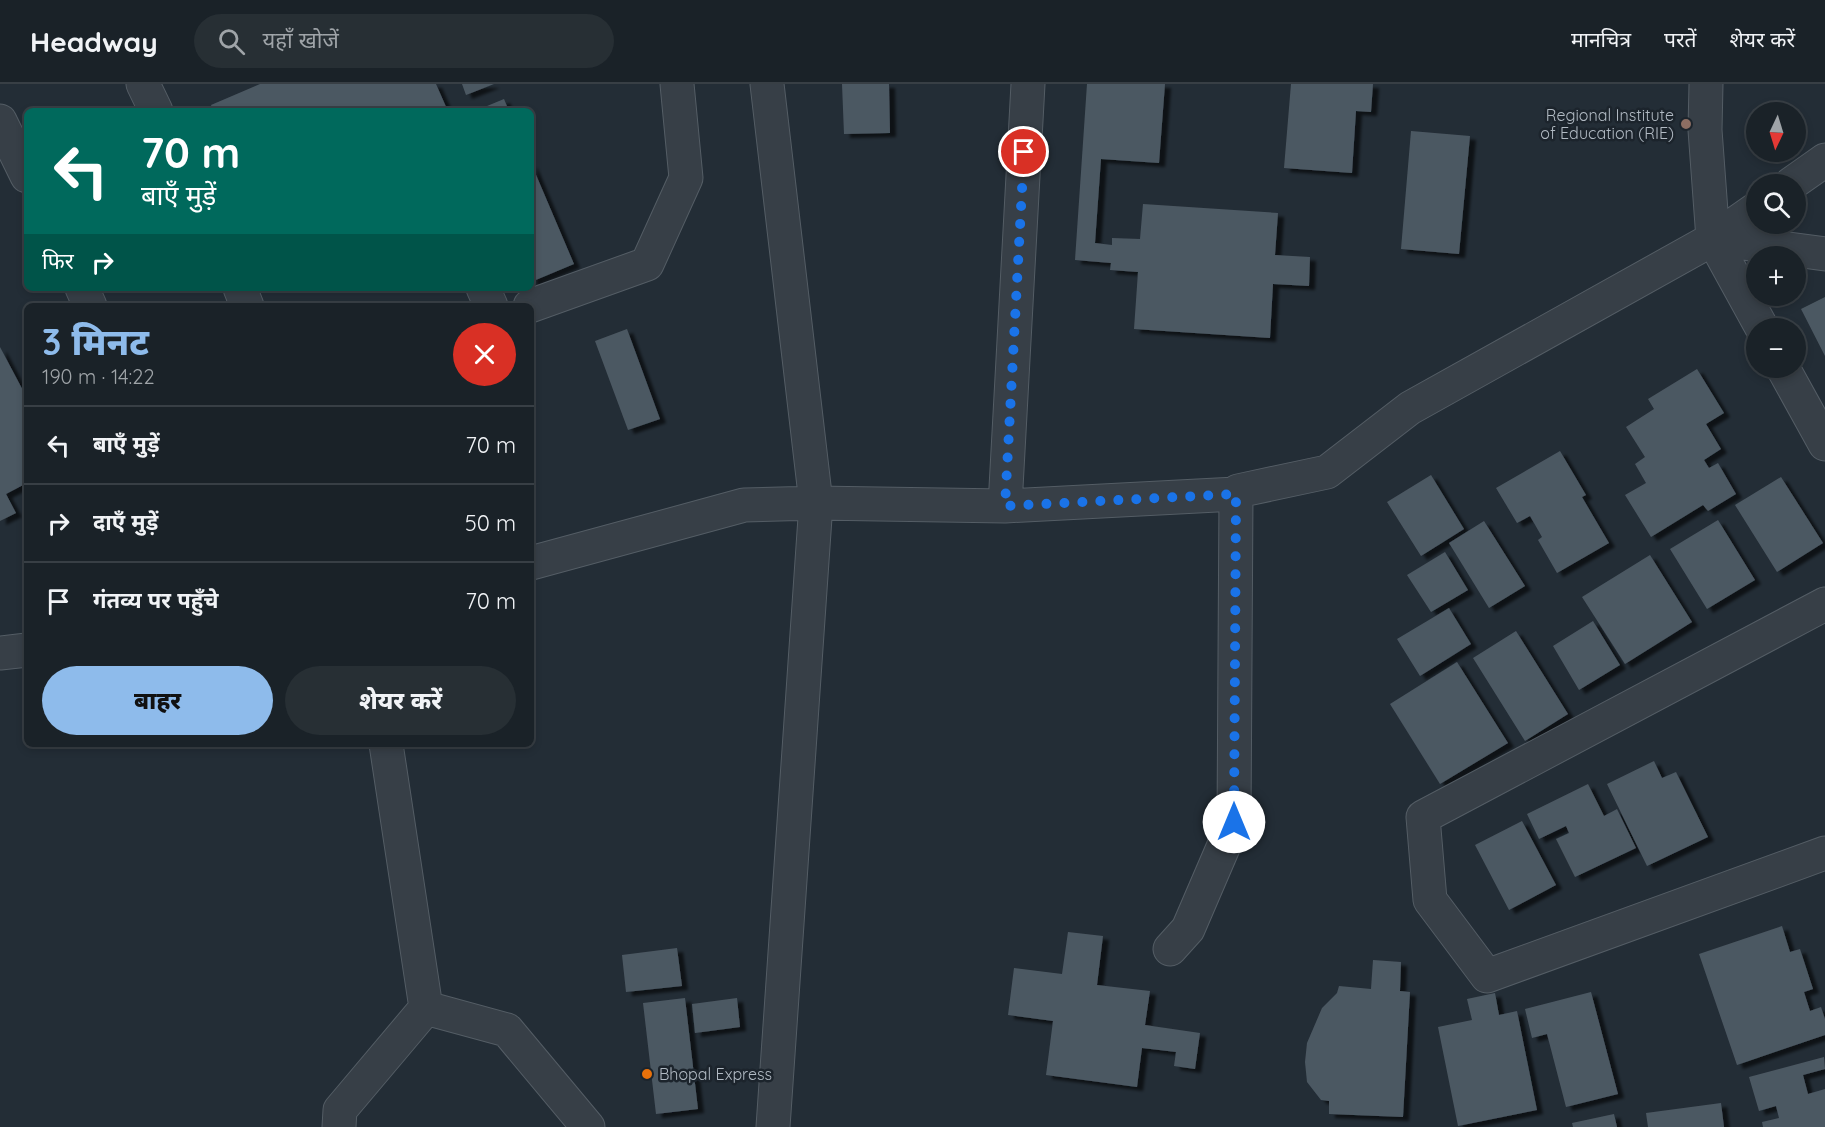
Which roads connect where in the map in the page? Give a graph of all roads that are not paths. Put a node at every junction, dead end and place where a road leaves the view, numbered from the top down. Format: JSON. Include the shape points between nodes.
{"nodes":[{"id":1,"x":143,"y":84,"type":"edge"},
{"id":2,"x":677,"y":84,"type":"edge"},
{"id":3,"x":767,"y":84,"type":"edge"},
{"id":4,"x":1028,"y":84,"type":"edge"},
{"id":5,"x":1706,"y":84,"type":"edge"},
{"id":6,"x":155,"y":108,"type":"edge"},
{"id":7,"x":0,"y":121,"type":"edge"},
{"id":8,"x":1825,"y":160,"type":"edge"},
{"id":9,"x":24,"y":170,"type":"edge"},
{"id":10,"x":1805,"y":174,"type":"edge"},
{"id":11,"x":1746,"y":215,"type":"edge"},
{"id":12,"x":1713,"y":239,"type":"junction"},
{"id":13,"x":1825,"y":254,"type":"edge"},
{"id":14,"x":534,"y":305,"type":"edge"},
{"id":15,"x":1756,"y":318,"type":"edge"},
{"id":16,"x":1789,"y":378,"type":"edge"},
{"id":17,"x":1825,"y":444,"type":"edge"},
{"id":18,"x":1236,"y":494,"type":"junction"},
{"id":19,"x":816,"y":503,"type":"junction"},
{"id":20,"x":1005,"y":506,"type":"junction"},
{"id":21,"x":534,"y":561,"type":"edge"},
{"id":22,"x":1825,"y":604,"type":"edge"},
{"id":23,"x":24,"y":650,"type":"edge"},
{"id":24,"x":0,"y":653,"type":"edge"},
{"id":25,"x":387,"y":747,"type":"edge"},
{"id":26,"x":1825,"y":853,"type":"edge"},
{"id":27,"x":1170,"y":949,"type":"dead end"},
{"id":28,"x":426,"y":1008,"type":"junction"},
{"id":29,"x":339,"y":1127,"type":"edge"},
{"id":30,"x":588,"y":1127,"type":"edge"},
{"id":31,"x":773,"y":1127,"type":"edge"}],
"edges":[{"from":1,"to":6,"type":"street"},
{"from":2,"to":14,"type":"street","via":[[686,178],[646,264]]},
{"from":3,"to":19,"type":"street"},
{"from":4,"to":20,"type":"street"},
{"from":5,"to":12,"type":"street","via":[[1705,130]]},
{"from":7,"to":9,"type":"street"},
{"from":8,"to":10,"type":"street"},
{"from":11,"to":12,"type":"street"},
{"from":12,"to":13,"type":"street"},
{"from":12,"to":15,"type":"street"},
{"from":12,"to":18,"type":"street","via":[[1410,408],[1327,472]]},
{"from":16,"to":17,"type":"street"},
{"from":18,"to":20,"type":"street"},
{"from":18,"to":27,"type":"street","via":[[1234,822],[1188,929]]},
{"from":19,"to":20,"type":"street"},
{"from":19,"to":21,"type":"street","via":[[744,505]]},
{"from":19,"to":31,"type":"street"},
{"from":22,"to":26,"type":"street","via":[[1424,817],[1430,900],[1487,976]]},
{"from":23,"to":24,"type":"street"},
{"from":25,"to":28,"type":"street"},
{"from":28,"to":29,"type":"street","via":[[340,1110]]},
{"from":28,"to":30,"type":"street","via":[[507,1030]]}]}
